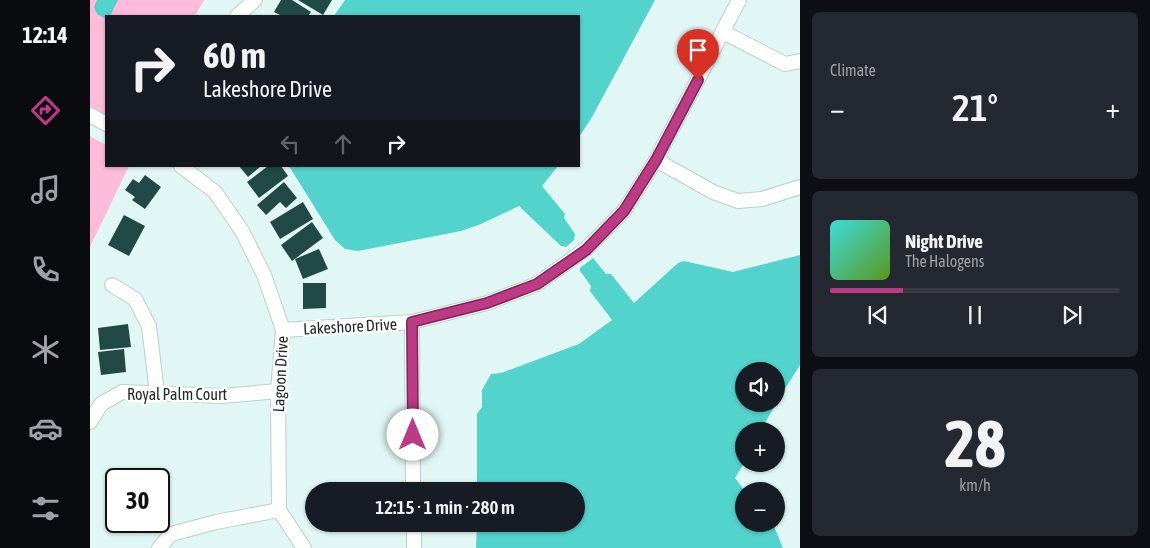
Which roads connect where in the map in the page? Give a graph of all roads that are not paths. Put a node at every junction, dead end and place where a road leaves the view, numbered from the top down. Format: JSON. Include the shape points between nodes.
{"nodes":[{"id":1,"x":255,"y":0,"type":"edge"},
{"id":2,"x":739,"y":0,"type":"edge"},
{"id":3,"x":237,"y":15,"type":"edge"},
{"id":4,"x":723,"y":32,"type":"junction"},
{"id":5,"x":800,"y":61,"type":"edge"},
{"id":6,"x":90,"y":115,"type":"edge"},
{"id":7,"x":105,"y":122,"type":"edge"},
{"id":8,"x":656,"y":160,"type":"junction"},
{"id":9,"x":182,"y":167,"type":"edge"},
{"id":10,"x":800,"y":187,"type":"edge"},
{"id":11,"x":112,"y":285,"type":"dead end"},
{"id":12,"x":412,"y":322,"type":"junction"},
{"id":13,"x":283,"y":330,"type":"junction"},
{"id":14,"x":278,"y":391,"type":"junction"},
{"id":15,"x":157,"y":393,"type":"junction"},
{"id":16,"x":90,"y":422,"type":"edge"},
{"id":17,"x":413,"y":482,"type":"edge"},
{"id":18,"x":279,"y":510,"type":"junction"},
{"id":19,"x":414,"y":532,"type":"edge"},
{"id":20,"x":159,"y":548,"type":"edge"},
{"id":21,"x":304,"y":548,"type":"edge"},
{"id":22,"x":414,"y":548,"type":"edge"}],
"edges":[{"from":1,"to":3,"type":"street"},
{"from":2,"to":4,"type":"street","name":"Lakeshore Drive"},
{"from":4,"to":5,"type":"street","via":[[785,64]]},
{"from":4,"to":8,"type":"street","name":"Lakeshore Drive"},
{"from":6,"to":7,"type":"street"},
{"from":8,"to":10,"type":"street","via":[[713,192],[738,201],[762,199]]},
{"from":8,"to":12,"type":"street","name":"Lakeshore Drive","via":[[624,211],[586,250],[537,284],[487,303]]},
{"from":9,"to":13,"type":"street","name":"Lagoon Drive","via":[[215,192],[242,231],[264,275]]},
{"from":11,"to":15,"type":"street","via":[[135,299],[149,326]]},
{"from":12,"to":13,"type":"street","name":"Lakeshore Drive"},
{"from":12,"to":17,"type":"street"},
{"from":13,"to":14,"type":"street","name":"Lagoon Drive"},
{"from":14,"to":15,"type":"street","name":"Royal Palm Court","via":[[222,396]]},
{"from":14,"to":18,"type":"street","name":"Lagoon Drive"},
{"from":15,"to":16,"type":"street","name":"Royal Palm Court","via":[[122,392],[101,404]]},
{"from":18,"to":20,"type":"street","via":[[172,534]]},
{"from":18,"to":21,"type":"street"},
{"from":19,"to":22,"type":"street"}]}
